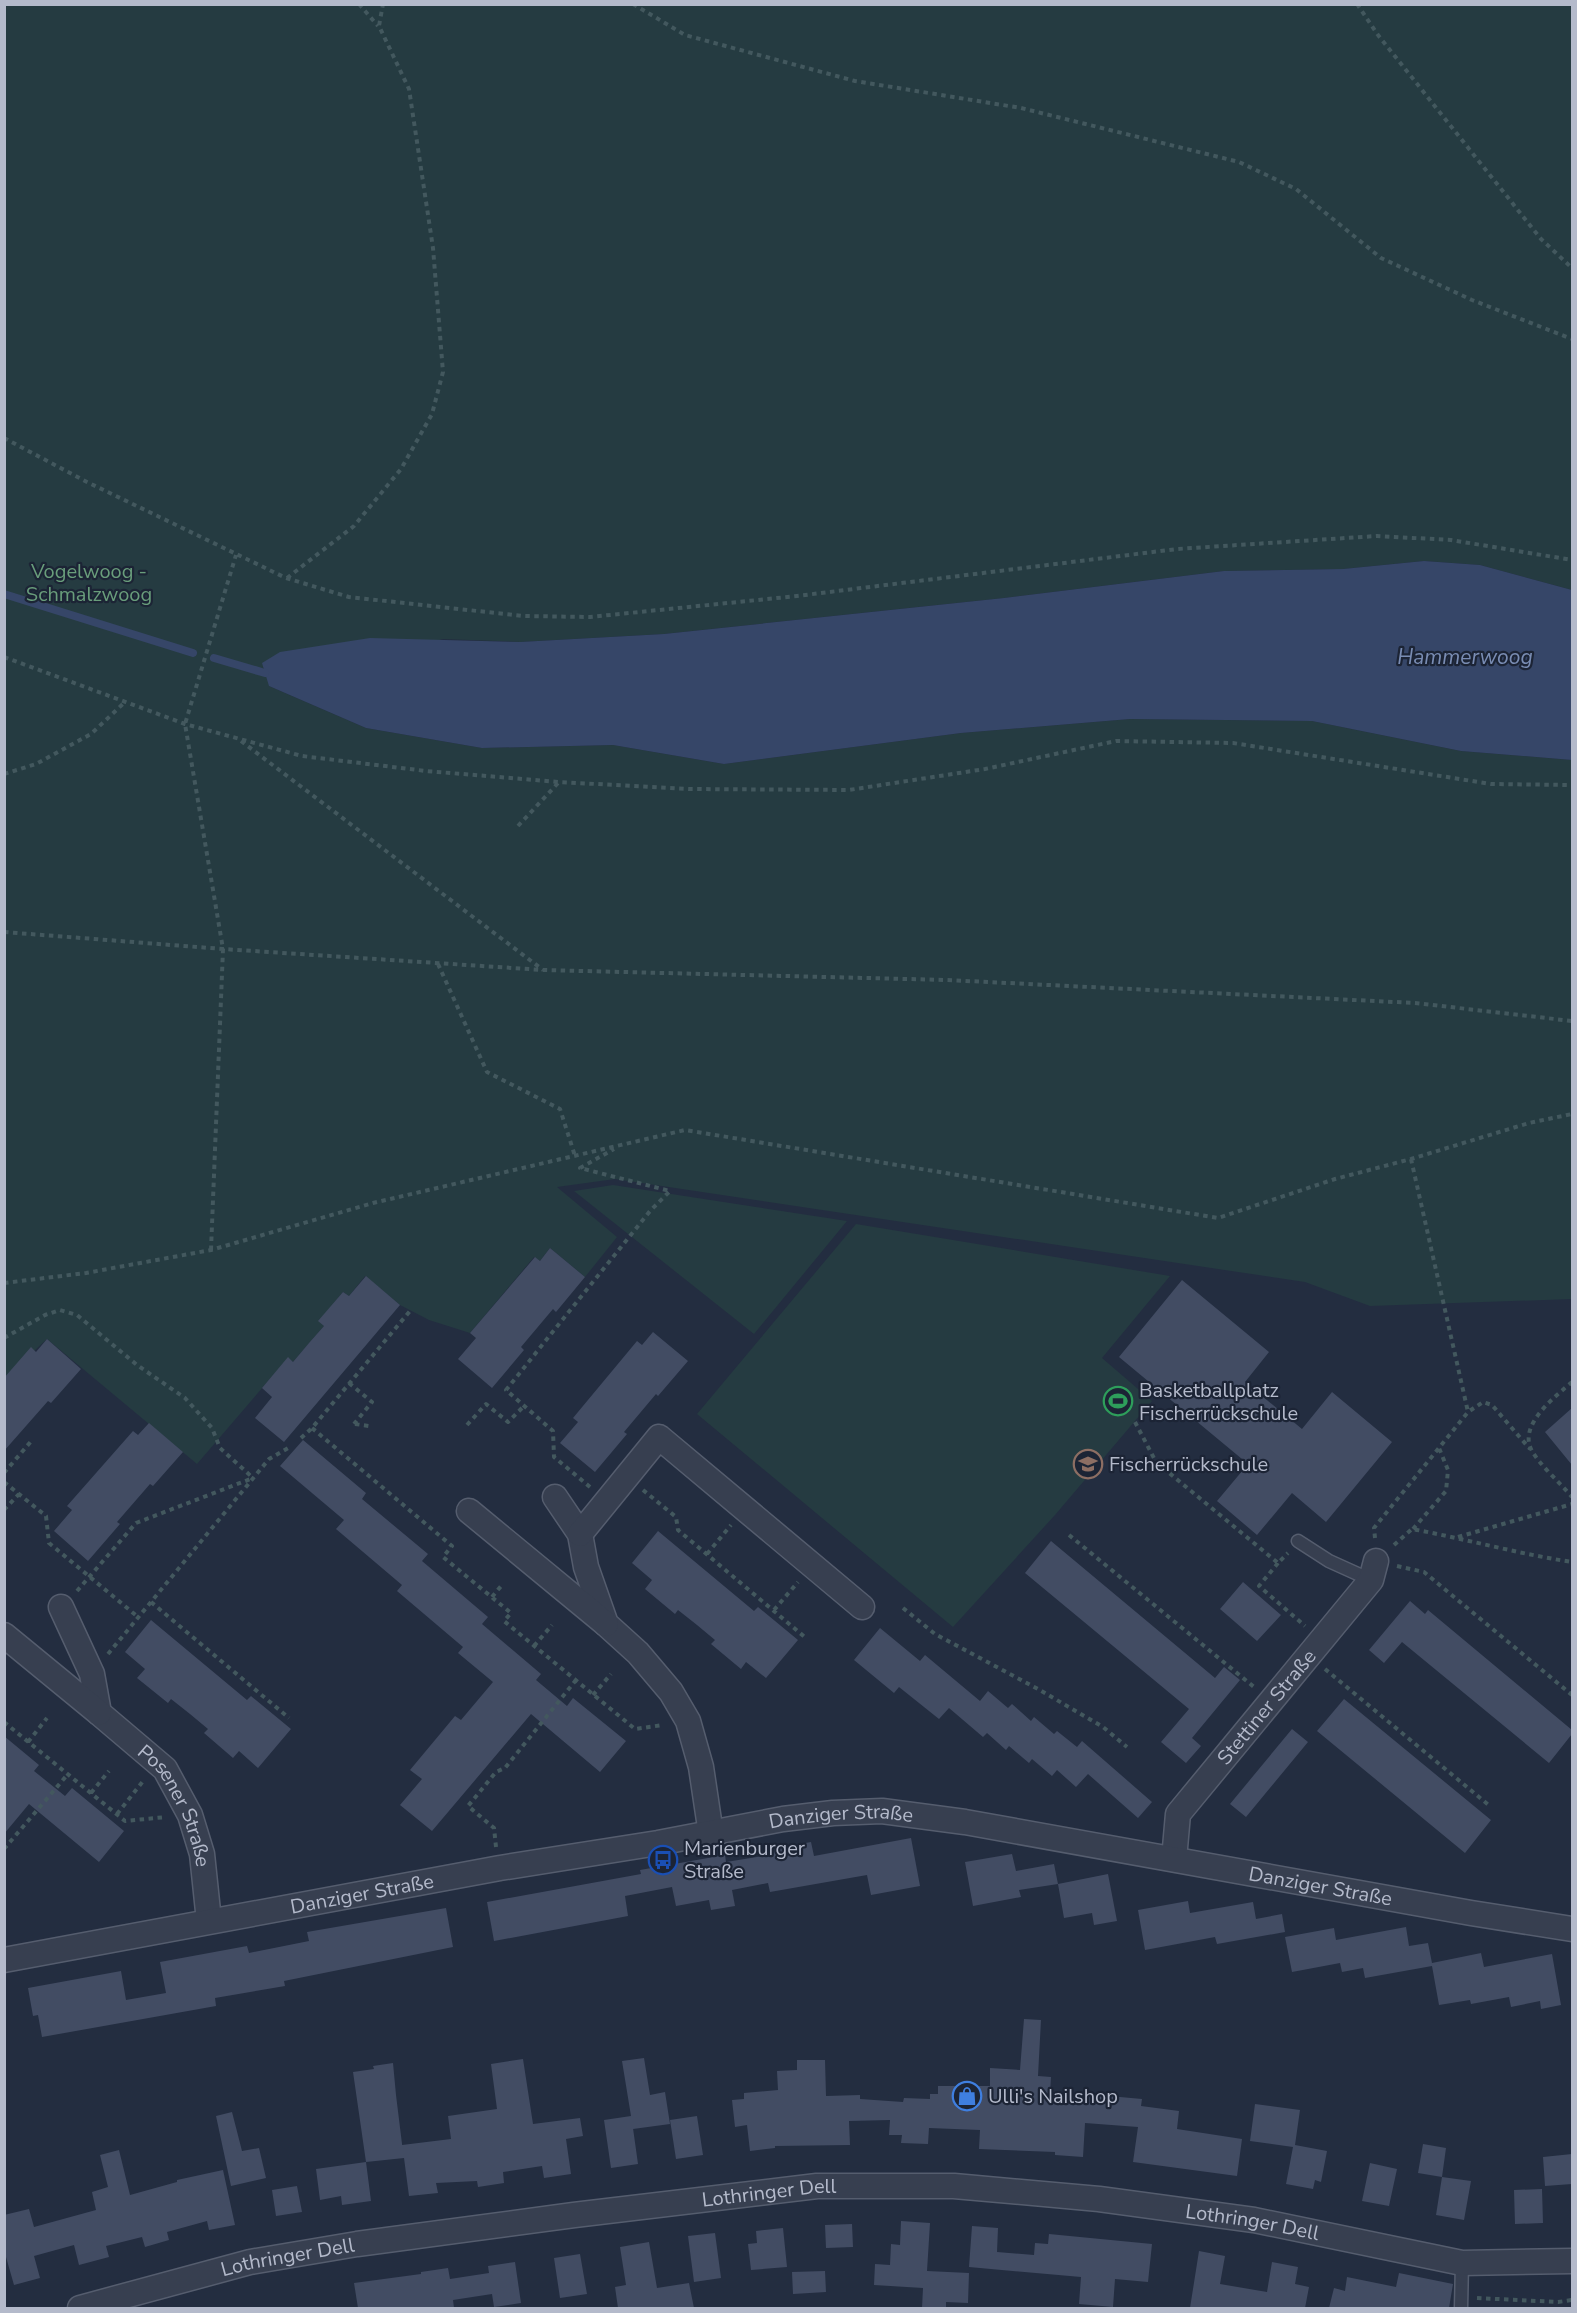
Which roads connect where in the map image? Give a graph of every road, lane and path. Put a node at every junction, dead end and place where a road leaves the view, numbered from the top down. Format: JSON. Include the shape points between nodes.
{"nodes":[{"id":1,"x":359,"y":4,"type":"edge"},
{"id":2,"x":383,"y":4,"type":"edge"},
{"id":3,"x":633,"y":4,"type":"edge"},
{"id":4,"x":1358,"y":4,"type":"edge"},
{"id":5,"x":379,"y":26,"type":"junction"},
{"id":6,"x":1572,"y":268,"type":"edge"},
{"id":7,"x":1572,"y":339,"type":"edge"},
{"id":8,"x":4,"y":438,"type":"edge"},
{"id":9,"x":236,"y":555,"type":"junction"},
{"id":10,"x":1572,"y":560,"type":"edge"},
{"id":11,"x":286,"y":578,"type":"junction"},
{"id":12,"x":4,"y":657,"type":"edge"},
{"id":13,"x":125,"y":702,"type":"junction"},
{"id":14,"x":185,"y":724,"type":"junction"},
{"id":15,"x":238,"y":739,"type":"junction"},
{"id":16,"x":4,"y":774,"type":"edge"},
{"id":17,"x":559,"y":782,"type":"junction"},
{"id":18,"x":1572,"y":785,"type":"edge"},
{"id":19,"x":518,"y":826,"type":"dead end"},
{"id":20,"x":4,"y":932,"type":"edge"},
{"id":21,"x":223,"y":949,"type":"junction"},
{"id":22,"x":438,"y":964,"type":"junction"},
{"id":23,"x":543,"y":970,"type":"junction"},
{"id":24,"x":1572,"y":1021,"type":"edge"},
{"id":25,"x":1572,"y":1114,"type":"edge"},
{"id":26,"x":620,"y":1146,"type":"junction"},
{"id":27,"x":575,"y":1156,"type":"junction"},
{"id":28,"x":1411,"y":1159,"type":"junction"},
{"id":29,"x":211,"y":1250,"type":"junction"},
{"id":30,"x":4,"y":1283,"type":"edge"},
{"id":31,"x":410,"y":1311,"type":"dead end"},
{"id":32,"x":4,"y":1338,"type":"edge"},
{"id":33,"x":1572,"y":1382,"type":"edge"},
{"id":34,"x":349,"y":1383,"type":"junction"},
{"id":35,"x":524,"y":1406,"type":"junction"},
{"id":36,"x":1468,"y":1412,"type":"junction"},
{"id":37,"x":1135,"y":1422,"type":"dead end"},
{"id":38,"x":467,"y":1425,"type":"dead end"},
{"id":39,"x":369,"y":1426,"type":"dead end"},
{"id":40,"x":312,"y":1428,"type":"junction"},
{"id":41,"x":300,"y":1438,"type":"dead end"},
{"id":42,"x":33,"y":1439,"type":"dead end"},
{"id":43,"x":290,"y":1447,"type":"dead end"},
{"id":44,"x":1438,"y":1448,"type":"junction"},
{"id":45,"x":1530,"y":1449,"type":"junction"},
{"id":46,"x":4,"y":1473,"type":"edge"},
{"id":47,"x":627,"y":1476,"type":"junction"},
{"id":48,"x":253,"y":1478,"type":"junction"},
{"id":49,"x":4,"y":1482,"type":"edge"},
{"id":50,"x":19,"y":1494,"type":"junction"},
{"id":51,"x":555,"y":1497,"type":"dead end"},
{"id":52,"x":1572,"y":1497,"type":"edge"},
{"id":53,"x":607,"y":1501,"type":"junction"},
{"id":54,"x":1572,"y":1504,"type":"edge"},
{"id":55,"x":744,"y":1508,"type":"junction"},
{"id":56,"x":4,"y":1510,"type":"edge"},
{"id":57,"x":469,"y":1511,"type":"dead end"},
{"id":58,"x":1374,"y":1528,"type":"dead end"},
{"id":59,"x":1412,"y":1529,"type":"junction"},
{"id":60,"x":580,"y":1534,"type":"junction"},
{"id":61,"x":1069,"y":1535,"type":"dead end"},
{"id":62,"x":1457,"y":1537,"type":"junction"},
{"id":63,"x":1298,"y":1541,"type":"joint"},
{"id":64,"x":707,"y":1554,"type":"junction"},
{"id":65,"x":1572,"y":1562,"type":"edge"},
{"id":66,"x":1278,"y":1563,"type":"junction"},
{"id":67,"x":812,"y":1565,"type":"junction"},
{"id":68,"x":1374,"y":1570,"type":"junction"},
{"id":69,"x":90,"y":1577,"type":"junction"},
{"id":70,"x":502,"y":1585,"type":"dead end"},
{"id":71,"x":492,"y":1597,"type":"junction"},
{"id":72,"x":151,"y":1602,"type":"junction"},
{"id":73,"x":61,"y":1607,"type":"joint"},
{"id":74,"x":862,"y":1607,"type":"dead end"},
{"id":75,"x":903,"y":1608,"type":"dead end"},
{"id":76,"x":774,"y":1611,"type":"junction"},
{"id":77,"x":1288,"y":1612,"type":"dead end"},
{"id":78,"x":138,"y":1617,"type":"junction"},
{"id":79,"x":606,"y":1624,"type":"junction"},
{"id":80,"x":552,"y":1625,"type":"dead end"},
{"id":81,"x":4,"y":1635,"type":"edge"},
{"id":82,"x":807,"y":1639,"type":"dead end"},
{"id":83,"x":534,"y":1646,"type":"junction"},
{"id":84,"x":1309,"y":1656,"type":"junction"},
{"id":85,"x":92,"y":1674,"type":"junction"},
{"id":86,"x":611,"y":1674,"type":"dead end"},
{"id":87,"x":1240,"y":1676,"type":"dead end"},
{"id":88,"x":576,"y":1680,"type":"junction"},
{"id":89,"x":593,"y":1695,"type":"junction"},
{"id":90,"x":1572,"y":1695,"type":"edge"},
{"id":91,"x":99,"y":1713,"type":"junction"},
{"id":92,"x":47,"y":1718,"type":"dead end"},
{"id":93,"x":289,"y":1718,"type":"dead end"},
{"id":94,"x":688,"y":1721,"type":"junction"},
{"id":95,"x":4,"y":1722,"type":"edge"},
{"id":96,"x":28,"y":1742,"type":"junction"},
{"id":97,"x":1127,"y":1747,"type":"dead end"},
{"id":98,"x":109,"y":1771,"type":"dead end"},
{"id":99,"x":68,"y":1774,"type":"junction"},
{"id":100,"x":91,"y":1793,"type":"junction"},
{"id":101,"x":133,"y":1794,"type":"dead end"},
{"id":102,"x":1491,"y":1807,"type":"dead end"},
{"id":103,"x":117,"y":1814,"type":"junction"},
{"id":104,"x":190,"y":1815,"type":"junction"},
{"id":105,"x":711,"y":1834,"type":"junction"},
{"id":106,"x":4,"y":1849,"type":"edge"},
{"id":107,"x":497,"y":1849,"type":"dead end"},
{"id":108,"x":1174,"y":1859,"type":"junction"},
{"id":109,"x":209,"y":1921,"type":"junction"},
{"id":110,"x":1572,"y":1929,"type":"edge"},
{"id":111,"x":4,"y":1960,"type":"edge"},
{"id":112,"x":1572,"y":2261,"type":"edge"},
{"id":113,"x":1462,"y":2263,"type":"junction"},
{"id":114,"x":1572,"y":2300,"type":"edge"},
{"id":115,"x":1461,"y":2303,"type":"edge"},
{"id":116,"x":80,"y":2308,"type":"edge"}],
"edges":[{"from":1,"to":5,"type":"path"},
{"from":2,"to":5,"type":"path"},
{"from":3,"to":7,"type":"path","via":[[685,35],[855,81],[1021,108],[1239,162],[1296,189],[1381,258],[1472,300]]},
{"from":4,"to":6,"type":"path","via":[[1378,35],[1541,239]]},
{"from":5,"to":11,"type":"path","via":[[409,89],[433,248],[443,372],[432,414],[401,469],[354,526]]},
{"from":8,"to":9,"type":"path"},
{"from":9,"to":11,"type":"path"},
{"from":9,"to":14,"type":"path"},
{"from":10,"to":11,"type":"path","via":[[1451,540],[1377,536],[1177,549],[590,617],[522,616],[349,597]]},
{"from":12,"to":13,"type":"path"},
{"from":13,"to":14,"type":"path"},
{"from":13,"to":16,"type":"path","via":[[91,734],[36,764]]},
{"from":14,"to":15,"type":"path"},
{"from":14,"to":21,"type":"path"},
{"from":15,"to":17,"type":"path","via":[[302,756]]},
{"from":15,"to":23,"type":"path"},
{"from":17,"to":18,"type":"path","via":[[689,789],[849,790],[985,769],[1116,741],[1233,743],[1491,784]]},
{"from":17,"to":19,"type":"path"},
{"from":20,"to":21,"type":"path"},
{"from":21,"to":22,"type":"path"},
{"from":21,"to":29,"type":"path"},
{"from":22,"to":23,"type":"path"},
{"from":22,"to":27,"type":"path","via":[[487,1072],[560,1109]]},
{"from":23,"to":24,"type":"path","via":[[982,982],[1415,1004]]},
{"from":25,"to":28,"type":"path"},
{"from":26,"to":27,"type":"path"},
{"from":26,"to":28,"type":"path","via":[[685,1131],[1218,1218],[1335,1179]]},
{"from":26,"to":35,"type":"path","via":[[580,1168],[670,1191],[506,1390]]},
{"from":27,"to":29,"type":"path","via":[[373,1203]]},
{"from":28,"to":36,"type":"path"},
{"from":29,"to":30,"type":"path","via":[[86,1273]]},
{"from":31,"to":34,"type":"path"},
{"from":32,"to":48,"type":"path","via":[[60,1310],[77,1315],[137,1365],[185,1398],[212,1428],[220,1448]]},
{"from":33,"to":45,"type":"path","via":[[1538,1414],[1530,1431]]},
{"from":34,"to":39,"type":"path","via":[[372,1402],[354,1424]]},
{"from":34,"to":40,"type":"path"},
{"from":35,"to":38,"type":"path","via":[[508,1422],[486,1404]]},
{"from":35,"to":53,"type":"path","via":[[553,1431],[554,1457]]},
{"from":36,"to":44,"type":"path"},
{"from":36,"to":45,"type":"path","via":[[1483,1402],[1492,1405]]},
{"from":37,"to":66,"type":"path","via":[[1156,1461]]},
{"from":40,"to":41,"type":"path"},
{"from":40,"to":71,"type":"path","via":[[452,1546],[443,1557]]},
{"from":42,"to":46,"type":"path"},
{"from":43,"to":48,"type":"path","via":[[269,1459]]},
{"from":44,"to":58,"type":"path"},
{"from":44,"to":59,"type":"path","via":[[1448,1470],[1446,1491]]},
{"from":45,"to":52,"type":"path"},
{"from":47,"to":53,"type":"street"},
{"from":47,"to":55,"type":"street","via":[[659,1437]]},
{"from":47,"to":64,"type":"path","via":[[676,1517],[678,1530]]},
{"from":48,"to":69,"type":"path","via":[[136,1523]]},
{"from":48,"to":72,"type":"path"},
{"from":49,"to":50,"type":"path"},
{"from":50,"to":56,"type":"path"},
{"from":50,"to":69,"type":"path","via":[[46,1516],[50,1542]]},
{"from":51,"to":60,"type":"street"},
{"from":53,"to":60,"type":"street"},
{"from":54,"to":62,"type":"path"},
{"from":55,"to":64,"type":"path"},
{"from":55,"to":67,"type":"street"},
{"from":57,"to":79,"type":"street"},
{"from":59,"to":62,"type":"path"},
{"from":59,"to":68,"type":"path"},
{"from":60,"to":79,"type":"street","via":[[586,1567]]},
{"from":61,"to":87,"type":"path"},
{"from":62,"to":65,"type":"path"},
{"from":63,"to":66,"type":"path"},
{"from":63,"to":68,"type":"lane","via":[[1329,1561]]},
{"from":64,"to":76,"type":"path"},
{"from":66,"to":77,"type":"path","via":[[1259,1586]]},
{"from":67,"to":74,"type":"street"},
{"from":67,"to":76,"type":"path"},
{"from":68,"to":84,"type":"street","name":"Stettiner Straße"},
{"from":68,"to":90,"type":"path","via":[[1424,1572]]},
{"from":69,"to":73,"type":"path"},
{"from":69,"to":78,"type":"path"},
{"from":70,"to":71,"type":"path"},
{"from":71,"to":83,"type":"path","via":[[511,1613],[504,1621]]},
{"from":72,"to":78,"type":"path"},
{"from":72,"to":93,"type":"path"},
{"from":73,"to":85,"type":"street"},
{"from":75,"to":97,"type":"path","via":[[935,1634],[1103,1727]]},
{"from":76,"to":82,"type":"path"},
{"from":78,"to":85,"type":"path"},
{"from":79,"to":94,"type":"street","via":[[672,1692]]},
{"from":80,"to":83,"type":"path"},
{"from":81,"to":91,"type":"street","name":"Posener Straße"},
{"from":83,"to":88,"type":"path"},
{"from":84,"to":102,"type":"path"},
{"from":84,"to":108,"type":"street","name":"Stettiner Straße","via":[[1178,1814]]},
{"from":85,"to":91,"type":"street"},
{"from":86,"to":89,"type":"path"},
{"from":88,"to":89,"type":"path"},
{"from":88,"to":107,"type":"path","via":[[505,1768],[496,1772],[468,1806],[494,1828]]},
{"from":89,"to":94,"type":"path","via":[[635,1729]]},
{"from":91,"to":104,"type":"street","name":"Posener Straße","via":[[165,1769]]},
{"from":92,"to":96,"type":"path"},
{"from":94,"to":105,"type":"street","via":[[701,1767]]},
{"from":95,"to":96,"type":"path"},
{"from":96,"to":99,"type":"path"},
{"from":98,"to":100,"type":"path"},
{"from":99,"to":100,"type":"path"},
{"from":99,"to":106,"type":"path"},
{"from":100,"to":103,"type":"path"},
{"from":101,"to":103,"type":"path"},
{"from":103,"to":104,"type":"path","via":[[125,1821]]},
{"from":104,"to":109,"type":"street","name":"Posener Straße","via":[[202,1854]]},
{"from":105,"to":108,"type":"street","name":"Danziger Straße","via":[[793,1818],[882,1811]]},
{"from":105,"to":109,"type":"street","name":"Danziger Straße"},
{"from":108,"to":110,"type":"street","name":"Danziger Straße"},
{"from":109,"to":111,"type":"street","name":"Danziger Straße"},
{"from":112,"to":113,"type":"street","name":"Lothringer Dell"},
{"from":113,"to":115,"type":"lane"},
{"from":113,"to":116,"type":"street","name":"Lothringer Dell","via":[[1254,2220],[1099,2199],[954,2186],[817,2186],[357,2244],[250,2262]]},
{"from":114,"to":115,"type":"path"}]}
